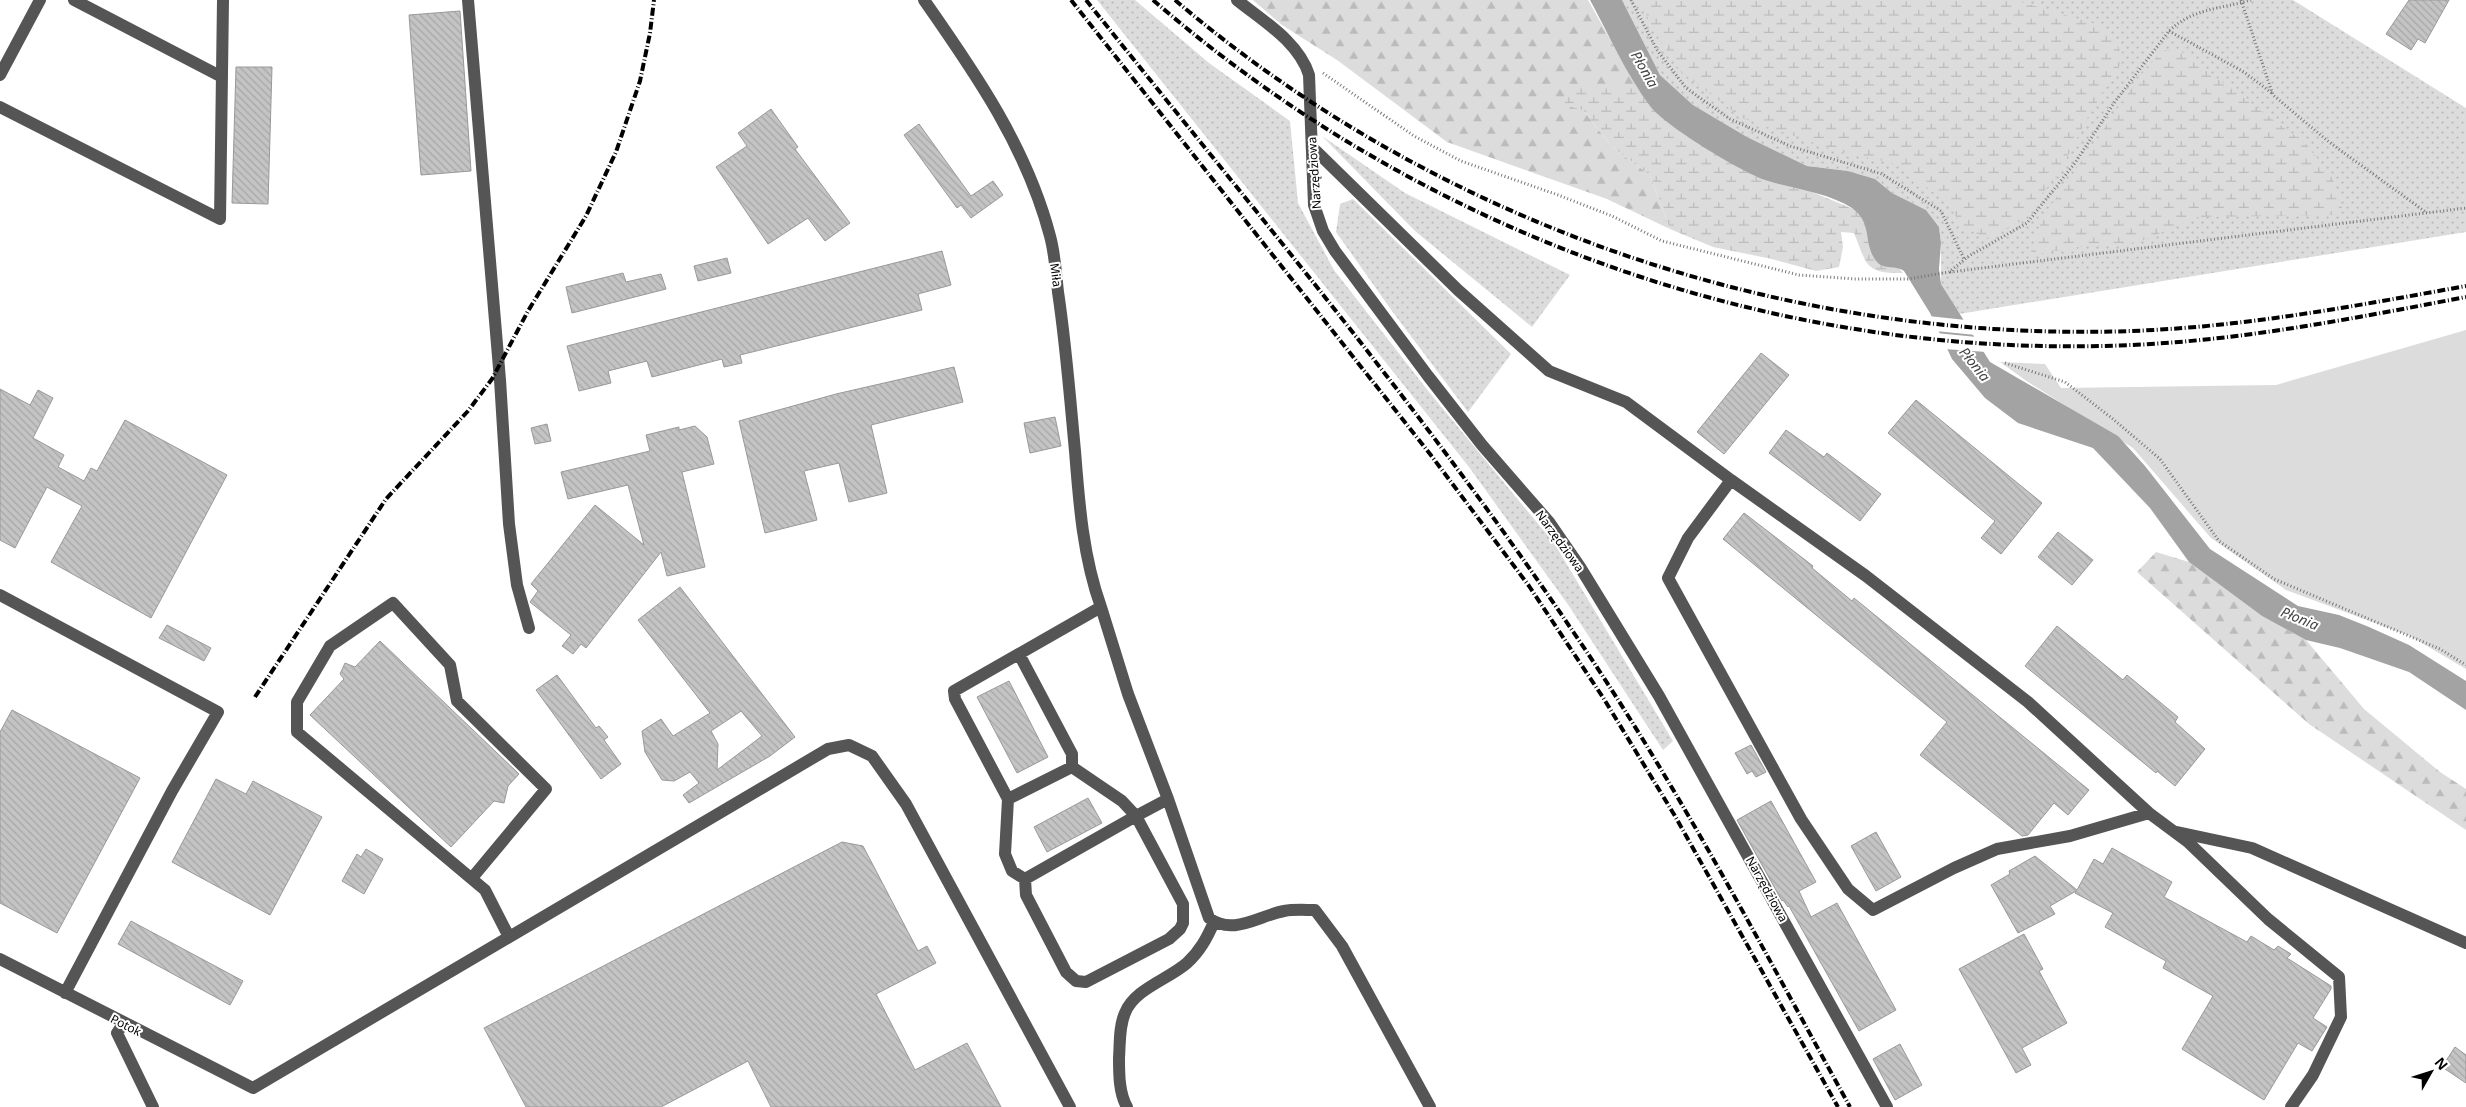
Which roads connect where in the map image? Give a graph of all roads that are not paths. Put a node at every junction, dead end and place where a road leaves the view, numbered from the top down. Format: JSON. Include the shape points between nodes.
{"nodes":[{"id":1,"x":40,"y":0,"type":"edge"},
{"id":2,"x":74,"y":0,"type":"edge"},
{"id":3,"x":223,"y":0,"type":"edge"},
{"id":4,"x":468,"y":0,"type":"edge"},
{"id":5,"x":924,"y":0,"type":"edge"},
{"id":6,"x":1238,"y":0,"type":"edge"},
{"id":7,"x":0,"y":74,"type":"edge"},
{"id":8,"x":222,"y":77,"type":"junction"},
{"id":9,"x":0,"y":107,"type":"edge"},
{"id":10,"x":1313,"y":148,"type":"junction"},
{"id":11,"x":1731,"y":480,"type":"junction"},
{"id":12,"x":0,"y":595,"type":"edge"},
{"id":13,"x":1101,"y":607,"type":"junction"},
{"id":14,"x":529,"y":628,"type":"dead end"},
{"id":15,"x":1019,"y":654,"type":"junction"},
{"id":16,"x":1072,"y":767,"type":"junction"},
{"id":17,"x":1008,"y":799,"type":"junction"},
{"id":18,"x":1168,"y":799,"type":"junction"},
{"id":19,"x":2149,"y":813,"type":"junction"},
{"id":20,"x":1136,"y":816,"type":"junction"},
{"id":21,"x":2174,"y":832,"type":"junction"},
{"id":22,"x":472,"y":878,"type":"junction"},
{"id":23,"x":1025,"y":879,"type":"junction"},
{"id":24,"x":1214,"y":922,"type":"junction"},
{"id":25,"x":509,"y":937,"type":"junction"},
{"id":26,"x":2466,"y":944,"type":"edge"},
{"id":27,"x":0,"y":959,"type":"edge"},
{"id":28,"x":65,"y":993,"type":"junction"},
{"id":29,"x":123,"y":1024,"type":"junction"},
{"id":30,"x":153,"y":1107,"type":"edge"},
{"id":31,"x":1070,"y":1107,"type":"edge"},
{"id":32,"x":1127,"y":1107,"type":"edge"},
{"id":33,"x":1430,"y":1107,"type":"edge"},
{"id":34,"x":1887,"y":1107,"type":"edge"},
{"id":35,"x":2291,"y":1107,"type":"edge"}],
"edges":[{"from":1,"to":7,"type":"lane"},
{"from":2,"to":8,"type":"lane"},
{"from":3,"to":8,"type":"lane"},
{"from":4,"to":14,"type":"lane","via":[[509,524],[517,585]]},
{"from":5,"to":13,"type":"lane","name":"Miła","via":[[960,52],[1022,155],[1051,238],[1063,322],[1080,510],[1092,581]]},
{"from":6,"to":10,"type":"lane","name":"Narzędziowa","via":[[1285,40],[1306,66]]},
{"from":8,"to":9,"type":"lane","via":[[220,219]]},
{"from":10,"to":11,"type":"lane","via":[[1458,290],[1549,371],[1626,402]]},
{"from":10,"to":34,"type":"lane","name":"Narzędziowa","via":[[1314,205],[1329,240],[1428,376],[1549,522],[1585,575],[1659,696]]},
{"from":11,"to":19,"type":"lane","via":[[1866,576],[2028,702]]},
{"from":11,"to":19,"type":"lane","via":[[1688,538],[1668,578],[1801,819],[1848,889],[1873,910],[1997,849],[2070,836]]},
{"from":12,"to":28,"type":"lane","via":[[218,712],[172,791]]},
{"from":13,"to":15,"type":"lane"},
{"from":13,"to":18,"type":"lane","name":"Miła","via":[[1128,694]]},
{"from":15,"to":16,"type":"lane","via":[[1072,754]]},
{"from":15,"to":17,"type":"lane","via":[[954,691],[954,699]]},
{"from":16,"to":17,"type":"lane"},
{"from":16,"to":20,"type":"lane","via":[[1122,801]]},
{"from":17,"to":23,"type":"lane","via":[[1006,854],[1012,871]]},
{"from":18,"to":20,"type":"lane"},
{"from":18,"to":24,"type":"lane","name":"Miła","via":[[1209,918]]},
{"from":19,"to":21,"type":"lane"},
{"from":20,"to":23,"type":"lane"},
{"from":20,"to":23,"type":"lane","via":[[1183,904],[1183,923],[1169,939],[1086,982],[1076,981],[1066,972],[1026,895]]},
{"from":21,"to":26,"type":"lane","via":[[2252,848]]},
{"from":21,"to":35,"type":"lane","via":[[2268,919],[2339,977],[2341,1017],[2313,1075]]},
{"from":22,"to":22,"type":"lane","via":[[297,732],[297,702],[330,646],[393,604],[450,665],[457,700],[546,789]]},
{"from":22,"to":25,"type":"lane","via":[[485,890]]},
{"from":24,"to":32,"type":"lane","via":[[1202,948],[1187,963],[1133,1001],[1125,1013],[1119,1071]]},
{"from":24,"to":33,"type":"lane","via":[[1233,927],[1284,911],[1316,910],[1342,946]]},
{"from":25,"to":29,"type":"lane","name":"Potok","via":[[253,1088]]},
{"from":25,"to":31,"type":"lane","via":[[828,749],[849,745],[872,756],[906,804]]},
{"from":27,"to":28,"type":"lane","name":"Potok"},
{"from":28,"to":29,"type":"lane","name":"Potok"},
{"from":29,"to":30,"type":"lane","via":[[117,1033]]}]}
